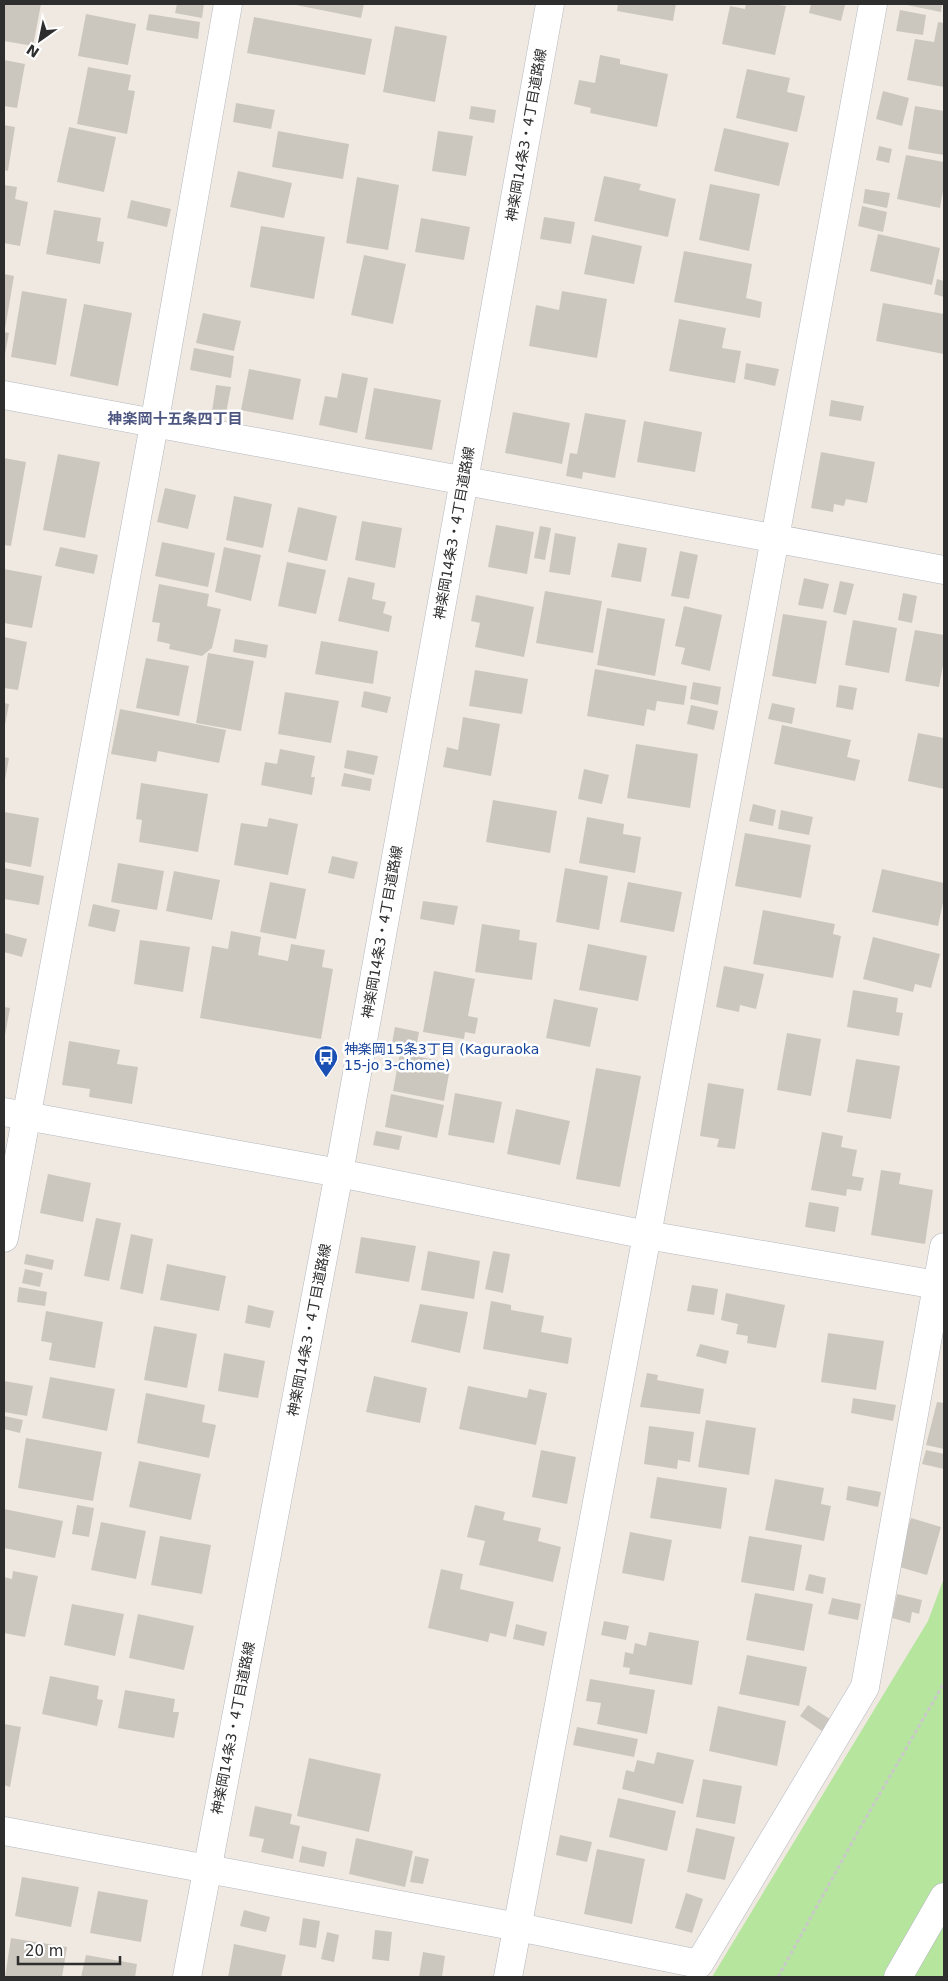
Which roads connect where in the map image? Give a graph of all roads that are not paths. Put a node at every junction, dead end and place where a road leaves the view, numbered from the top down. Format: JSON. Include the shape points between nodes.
{"nodes":[{"id":1,"x":228,"y":4,"type":"edge"},
{"id":2,"x":550,"y":4,"type":"edge"},
{"id":3,"x":873,"y":4,"type":"edge"},
{"id":4,"x":4,"y":395,"type":"edge"},
{"id":5,"x":154,"y":424,"type":"junction"},
{"id":6,"x":463,"y":482,"type":"junction"},
{"id":7,"x":774,"y":539,"type":"junction"},
{"id":8,"x":944,"y":570,"type":"edge"},
{"id":9,"x":15,"y":1114,"type":"edge"},
{"id":10,"x":338,"y":1173,"type":"junction"},
{"id":11,"x":647,"y":1235,"type":"junction"},
{"id":12,"x":4,"y":1238,"type":"edge"},
{"id":13,"x":944,"y":1247,"type":"edge"},
{"id":14,"x":937,"y":1285,"type":"junction"},
{"id":15,"x":4,"y":1831,"type":"edge"},
{"id":16,"x":207,"y":1869,"type":"junction"},
{"id":17,"x":944,"y":1897,"type":"edge"},
{"id":18,"x":518,"y":1927,"type":"junction"},
{"id":19,"x":187,"y":1977,"type":"edge"},
{"id":20,"x":508,"y":1977,"type":"edge"},
{"id":21,"x":898,"y":1977,"type":"edge"}],
"edges":[{"from":1,"to":5,"type":"street"},
{"from":2,"to":6,"type":"street","name":"神楽岡14条3・4丁目道路線"},
{"from":3,"to":7,"type":"street"},
{"from":4,"to":5,"type":"street"},
{"from":5,"to":6,"type":"street"},
{"from":5,"to":9,"type":"street"},
{"from":6,"to":7,"type":"street"},
{"from":6,"to":10,"type":"street","name":"神楽岡14条3・4丁目道路線"},
{"from":7,"to":8,"type":"street"},
{"from":7,"to":11,"type":"street"},
{"from":9,"to":10,"type":"street"},
{"from":9,"to":12,"type":"street"},
{"from":10,"to":11,"type":"street"},
{"from":10,"to":16,"type":"street","name":"神楽岡14条3・4丁目道路線"},
{"from":11,"to":14,"type":"street"},
{"from":11,"to":18,"type":"street"},
{"from":13,"to":14,"type":"street"},
{"from":14,"to":18,"type":"street","via":[[865,1687],[699,1964]]},
{"from":15,"to":16,"type":"street"},
{"from":16,"to":18,"type":"street"},
{"from":16,"to":19,"type":"street","name":"神楽岡14条3・4丁目道路線"},
{"from":17,"to":21,"type":"street"},
{"from":18,"to":20,"type":"street"}]}
